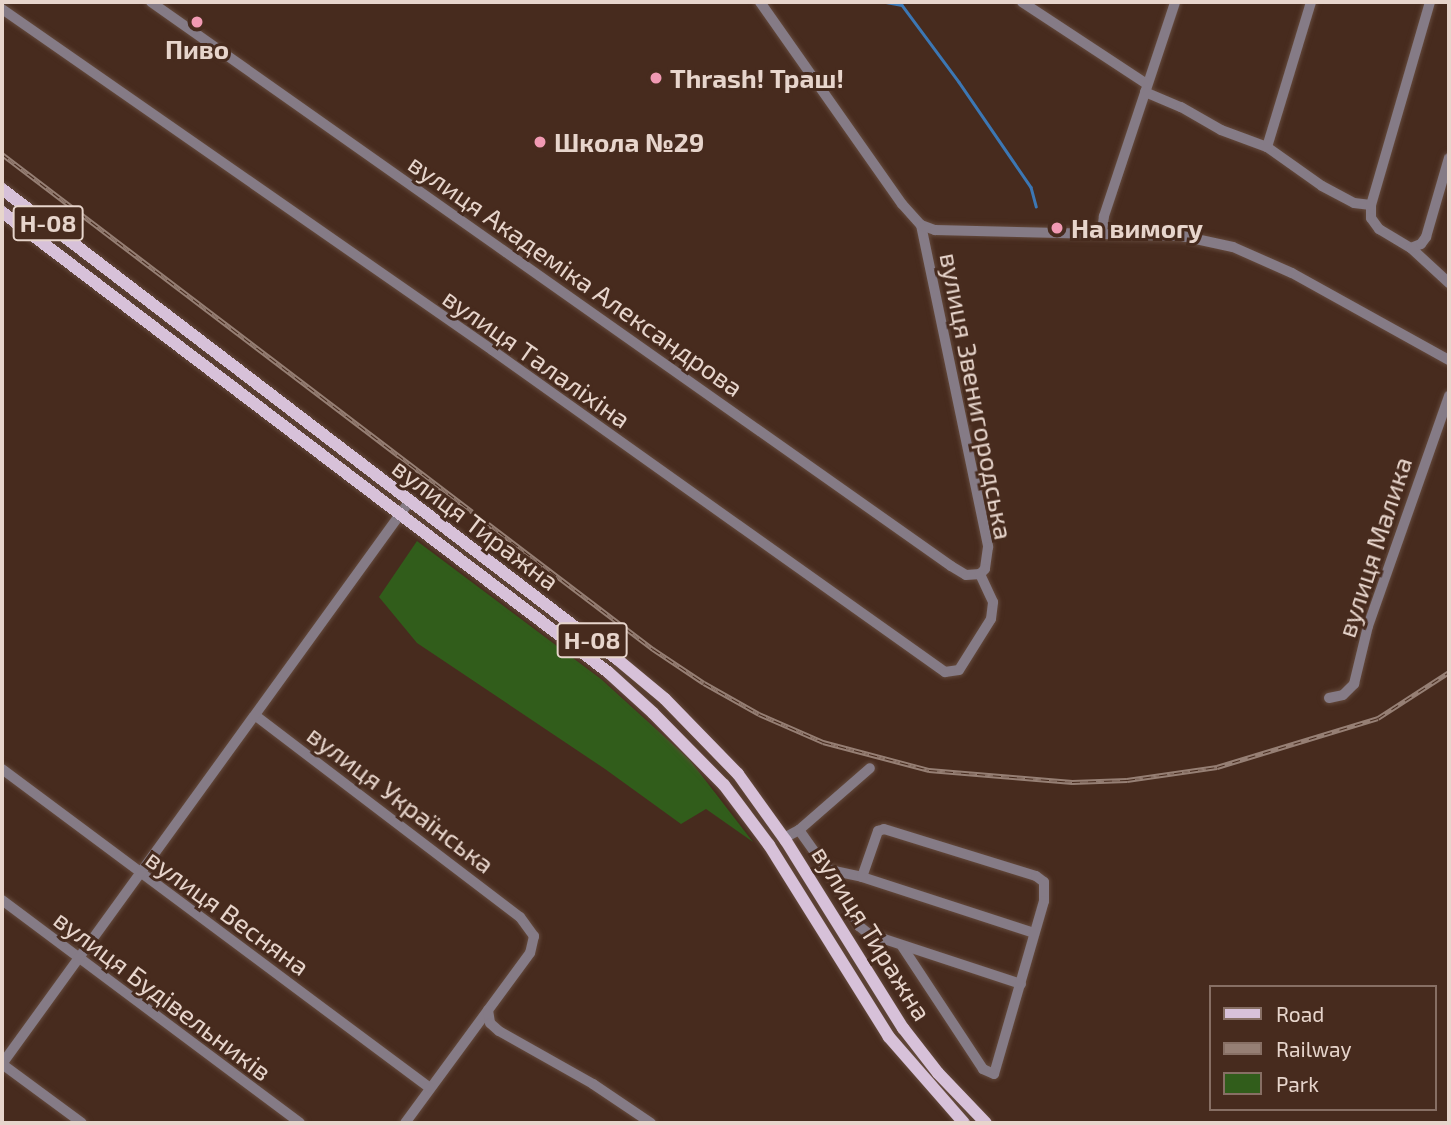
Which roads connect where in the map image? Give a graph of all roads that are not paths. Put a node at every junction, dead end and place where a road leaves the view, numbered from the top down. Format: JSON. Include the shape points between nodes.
{"nodes":[{"id":1,"x":151,"y":2,"type":"edge"},
{"id":2,"x":760,"y":2,"type":"edge"},
{"id":3,"x":1022,"y":2,"type":"edge"},
{"id":4,"x":1175,"y":2,"type":"edge"},
{"id":5,"x":1311,"y":2,"type":"edge"},
{"id":6,"x":1430,"y":2,"type":"edge"},
{"id":7,"x":2,"y":9,"type":"edge"},
{"id":8,"x":1146,"y":88,"type":"junction"},
{"id":9,"x":1267,"y":147,"type":"junction"},
{"id":10,"x":1449,"y":158,"type":"edge"},
{"id":11,"x":2,"y":189,"type":"edge"},
{"id":12,"x":1371,"y":205,"type":"junction"},
{"id":13,"x":2,"y":212,"type":"edge"},
{"id":14,"x":921,"y":225,"type":"junction"},
{"id":15,"x":1102,"y":232,"type":"junction"},
{"id":16,"x":1410,"y":248,"type":"junction"},
{"id":17,"x":1449,"y":283,"type":"edge"},
{"id":18,"x":1449,"y":360,"type":"edge"},
{"id":19,"x":1449,"y":396,"type":"edge"},
{"id":20,"x":409,"y":502,"type":"junction"},
{"id":21,"x":401,"y":515,"type":"junction"},
{"id":22,"x":979,"y":574,"type":"junction"},
{"id":23,"x":1329,"y":698,"type":"dead end"},
{"id":24,"x":256,"y":716,"type":"junction"},
{"id":25,"x":870,"y":768,"type":"dead end"},
{"id":26,"x":2,"y":769,"type":"edge"},
{"id":27,"x":799,"y":830,"type":"junction"},
{"id":28,"x":784,"y":838,"type":"junction"},
{"id":29,"x":769,"y":845,"type":"junction"},
{"id":30,"x":825,"y":869,"type":"junction"},
{"id":31,"x":140,"y":873,"type":"junction"},
{"id":32,"x":862,"y":877,"type":"junction"},
{"id":33,"x":2,"y":900,"type":"edge"},
{"id":34,"x":1034,"y":933,"type":"junction"},
{"id":35,"x":902,"y":946,"type":"junction"},
{"id":36,"x":79,"y":957,"type":"junction"},
{"id":37,"x":1021,"y":984,"type":"junction"},
{"id":38,"x":488,"y":1010,"type":"junction"},
{"id":39,"x":2,"y":1064,"type":"edge"},
{"id":40,"x":430,"y":1088,"type":"junction"},
{"id":41,"x":82,"y":1123,"type":"edge"},
{"id":42,"x":300,"y":1123,"type":"edge"},
{"id":43,"x":405,"y":1123,"type":"edge"},
{"id":44,"x":651,"y":1123,"type":"edge"},
{"id":45,"x":964,"y":1123,"type":"edge"},
{"id":46,"x":986,"y":1123,"type":"edge"}],
"edges":[{"from":1,"to":22,"type":"street","name":"вулиця Академіка Александрова","via":[[951,566],[966,575]]},
{"from":2,"to":14,"type":"street","name":"вулиця Звенигородська"},
{"from":3,"to":8,"type":"street"},
{"from":4,"to":8,"type":"street"},
{"from":5,"to":9,"type":"street"},
{"from":6,"to":12,"type":"street"},
{"from":7,"to":22,"type":"street","name":"вулиця Талаліхіна","via":[[945,672],[959,670],[991,619],[993,603]]},
{"from":8,"to":9,"type":"street","via":[[1213,126]]},
{"from":8,"to":15,"type":"street"},
{"from":9,"to":12,"type":"street","via":[[1334,193]]},
{"from":10,"to":16,"type":"street","via":[[1427,233],[1421,244]]},
{"from":11,"to":20,"type":"main road","name":"вулиця Тиражна","number":"Н-08"},
{"from":12,"to":16,"type":"street","via":[[1371,218],[1378,229]]},
{"from":13,"to":21,"type":"main road","name":"вулиця Тиражна","number":"Н-08"},
{"from":14,"to":15,"type":"street","name":"вулиця Звенигородська","via":[[935,230]]},
{"from":14,"to":22,"type":"street","name":"вулиця Звенигородська","via":[[988,547],[985,569]]},
{"from":15,"to":18,"type":"street","name":"вулиця Звенигородська","via":[[1182,236],[1233,247],[1293,273]]},
{"from":16,"to":17,"type":"street"},
{"from":19,"to":23,"type":"street","name":"вулиця Малика","via":[[1368,626],[1354,684],[1343,695]]},
{"from":20,"to":21,"type":"street"},
{"from":20,"to":28,"type":"main road","name":"вулиця Тиражна","number":"Н-08","via":[[665,699],[737,774]]},
{"from":21,"to":24,"type":"street"},
{"from":21,"to":29,"type":"main road","name":"вулиця Тиражна","number":"Н-08","via":[[608,672],[697,754]]},
{"from":24,"to":31,"type":"street"},
{"from":24,"to":38,"type":"street","name":"вулиця Українська","via":[[520,917],[534,936],[530,953]]},
{"from":25,"to":27,"type":"street"},
{"from":26,"to":31,"type":"street","name":"вулиця Весняна"},
{"from":27,"to":28,"type":"street"},
{"from":27,"to":30,"type":"street"},
{"from":28,"to":29,"type":"main road"},
{"from":28,"to":46,"type":"main road","name":"вулиця Тиражна","number":"Н-08","via":[[903,1028]]},
{"from":29,"to":45,"type":"main road","name":"вулиця Тиражна","number":"Н-08","via":[[889,1037]]},
{"from":30,"to":32,"type":"street"},
{"from":30,"to":35,"type":"street","via":[[859,926]]},
{"from":31,"to":36,"type":"street"},
{"from":31,"to":40,"type":"street","name":"вулиця Весняна"},
{"from":32,"to":34,"type":"street"},
{"from":32,"to":34,"type":"street","via":[[878,831],[884,829],[1036,876],[1044,882],[1045,894]]},
{"from":33,"to":36,"type":"street","name":"вулиця Будівельників"},
{"from":34,"to":37,"type":"street"},
{"from":35,"to":37,"type":"street"},
{"from":35,"to":37,"type":"street","via":[[989,1075],[997,1070]]},
{"from":36,"to":39,"type":"street"},
{"from":36,"to":42,"type":"street","name":"вулиця Будівельників"},
{"from":38,"to":40,"type":"street"},
{"from":38,"to":44,"type":"street","via":[[490,1023],[499,1031]]},
{"from":39,"to":41,"type":"street"},
{"from":40,"to":43,"type":"street"}]}
